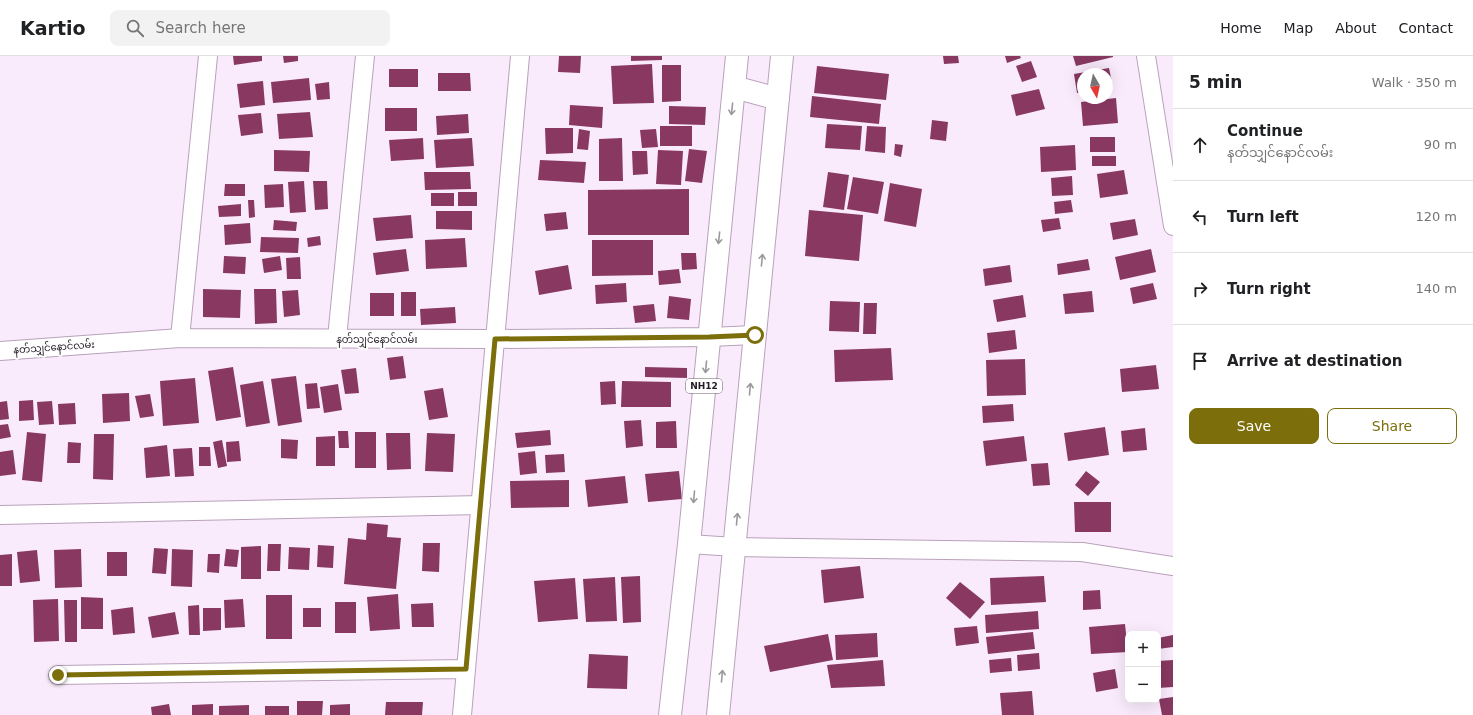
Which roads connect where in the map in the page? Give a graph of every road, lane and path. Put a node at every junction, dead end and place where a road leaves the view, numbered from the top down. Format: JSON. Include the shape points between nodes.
{"nodes":[{"id":1,"x":208,"y":56,"type":"edge"},
{"id":2,"x":365,"y":56,"type":"edge"},
{"id":3,"x":520,"y":56,"type":"edge"},
{"id":4,"x":737,"y":56,"type":"edge"},
{"id":5,"x":782,"y":56,"type":"edge"},
{"id":6,"x":1146,"y":56,"type":"edge"},
{"id":7,"x":734,"y":87,"type":"junction"},
{"id":8,"x":778,"y":99,"type":"junction"},
{"id":9,"x":1173,"y":226,"type":"edge"},
{"id":10,"x":755,"y":335,"type":"junction"},
{"id":11,"x":709,"y":337,"type":"junction"},
{"id":12,"x":180,"y":338,"type":"junction"},
{"id":13,"x":337,"y":338,"type":"junction"},
{"id":14,"x":495,"y":339,"type":"junction"},
{"id":15,"x":0,"y":351,"type":"edge"},
{"id":16,"x":481,"y":505,"type":"junction"},
{"id":17,"x":0,"y":514,"type":"edge"},
{"id":18,"x":689,"y":544,"type":"junction"},
{"id":19,"x":735,"y":547,"type":"junction"},
{"id":20,"x":1173,"y":566,"type":"edge"},
{"id":21,"x":466,"y":669,"type":"junction"},
{"id":22,"x":58,"y":675,"type":"dead end"},
{"id":23,"x":462,"y":715,"type":"edge"},
{"id":24,"x":670,"y":715,"type":"edge"},
{"id":25,"x":718,"y":715,"type":"edge"}],
"edges":[{"from":1,"to":12,"type":"street"},
{"from":2,"to":13,"type":"street"},
{"from":3,"to":14,"type":"street"},
{"from":4,"to":7,"type":"highway","number":"NH12"},
{"from":5,"to":8,"type":"highway"},
{"from":6,"to":9,"type":"street"},
{"from":7,"to":8,"type":"highway"},
{"from":7,"to":11,"type":"highway","number":"NH12","one_way":true},
{"from":10,"to":8,"type":"highway","one_way":true},
{"from":10,"to":11,"type":"street","name":"နတ်သျှင်နောင်လမ်း"},
{"from":19,"to":10,"type":"highway","one_way":true},
{"from":11,"to":14,"type":"street","name":"နတ်သျှင်နောင်လမ်း"},
{"from":11,"to":18,"type":"highway","number":"NH12","one_way":true},
{"from":12,"to":13,"type":"street","name":"နတ်သျှင်နောင်လမ်း"},
{"from":12,"to":15,"type":"street","name":"နတ်သျှင်နောင်လမ်း"},
{"from":13,"to":14,"type":"street","name":"နတ်သျှင်နောင်လမ်း"},
{"from":14,"to":16,"type":"street"},
{"from":16,"to":17,"type":"street"},
{"from":16,"to":21,"type":"street"},
{"from":18,"to":19,"type":"street"},
{"from":18,"to":24,"type":"highway","number":"NH12"},
{"from":19,"to":20,"type":"street","via":[[1082,552]]},
{"from":25,"to":19,"type":"highway","one_way":true},
{"from":21,"to":22,"type":"street"},
{"from":21,"to":23,"type":"street"}]}
